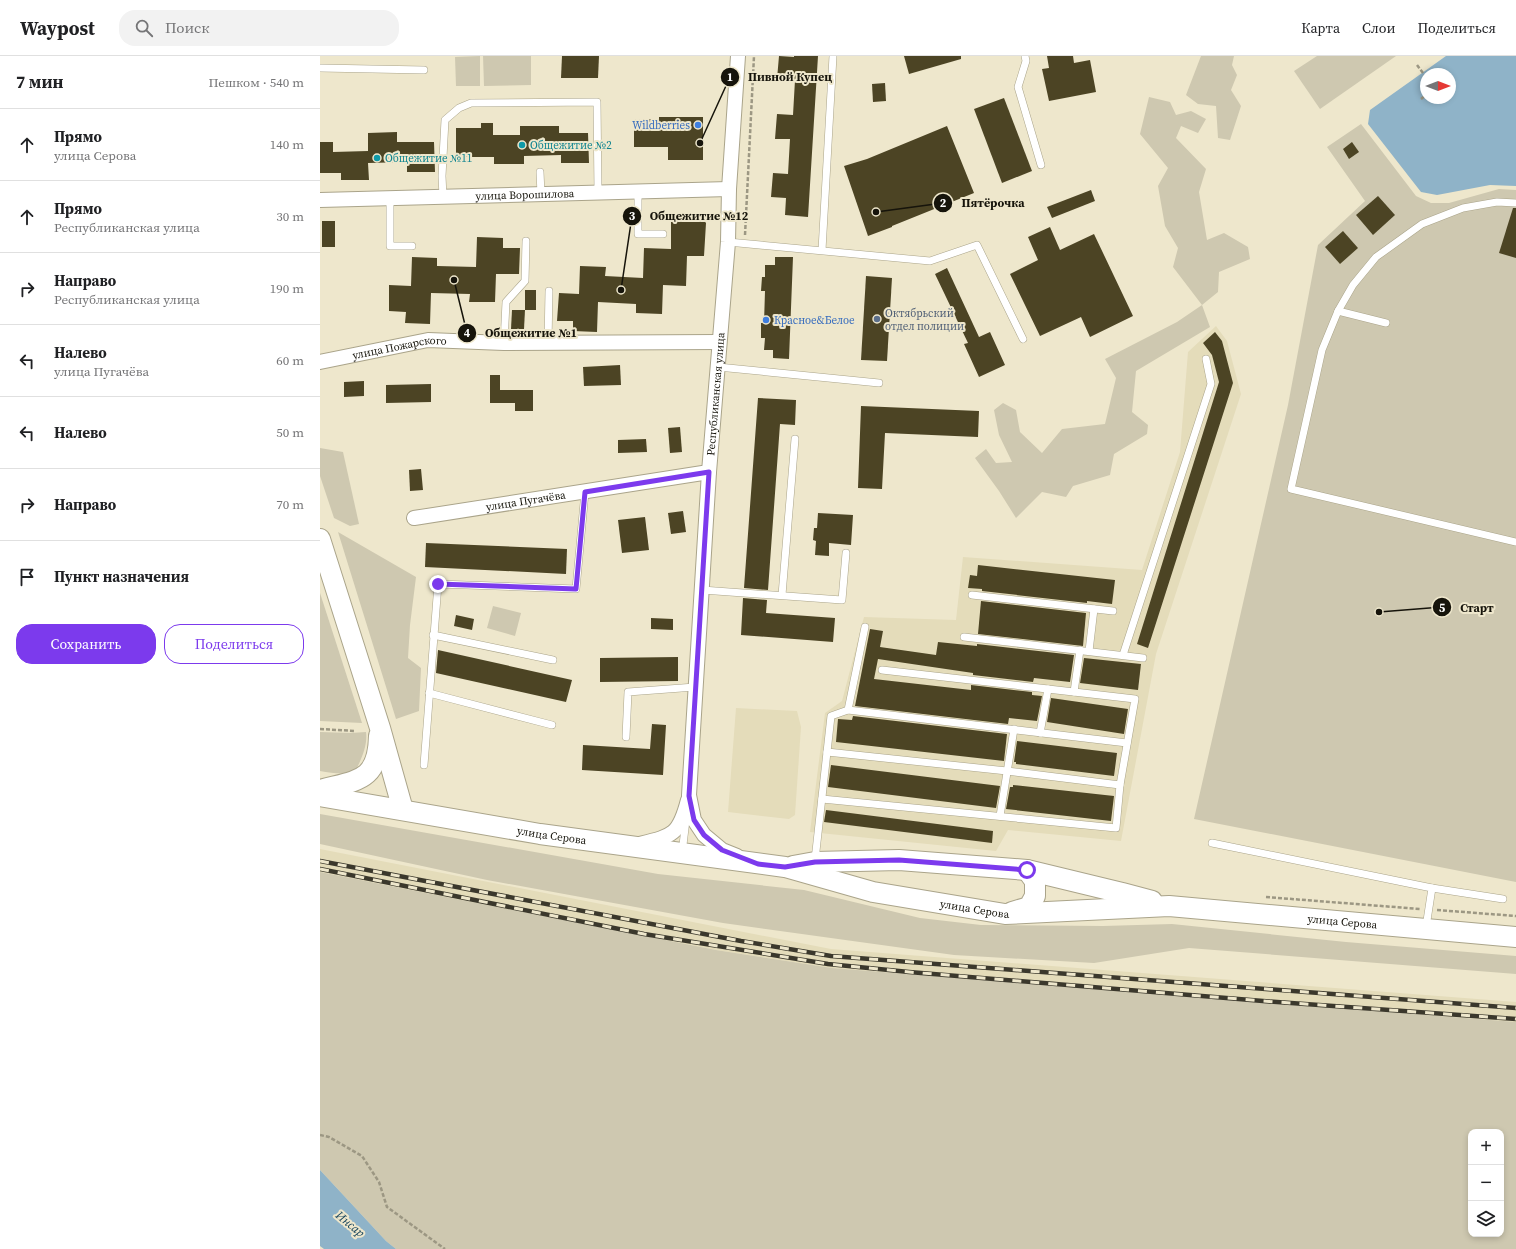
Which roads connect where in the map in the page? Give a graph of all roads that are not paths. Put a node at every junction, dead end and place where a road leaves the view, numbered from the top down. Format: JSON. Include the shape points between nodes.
{"nodes":[{"id":1,"x":738,"y":56,"type":"edge"},
{"id":2,"x":833,"y":56,"type":"edge"},
{"id":3,"x":1025,"y":56,"type":"edge"},
{"id":4,"x":320,"y":68,"type":"edge"},
{"id":5,"x":424,"y":70,"type":"dead end"},
{"id":6,"x":1041,"y":165,"type":"dead end"},
{"id":7,"x":540,"y":172,"type":"dead end"},
{"id":8,"x":730,"y":189,"type":"junction"},
{"id":9,"x":638,"y":191,"type":"junction"},
{"id":10,"x":598,"y":192,"type":"junction"},
{"id":11,"x":541,"y":194,"type":"junction"},
{"id":12,"x":443,"y":197,"type":"junction"},
{"id":13,"x":390,"y":198,"type":"junction"},
{"id":14,"x":320,"y":200,"type":"edge"},
{"id":15,"x":1516,"y":203,"type":"edge"},
{"id":16,"x":664,"y":234,"type":"dead end"},
{"id":17,"x":526,"y":241,"type":"dead end"},
{"id":18,"x":728,"y":242,"type":"junction"},
{"id":19,"x":412,"y":246,"type":"dead end"},
{"id":20,"x":822,"y":250,"type":"junction"},
{"id":21,"x":550,"y":291,"type":"dead end"},
{"id":22,"x":1338,"y":311,"type":"junction"},
{"id":23,"x":1386,"y":323,"type":"dead end"},
{"id":24,"x":1023,"y":340,"type":"dead end"},
{"id":25,"x":719,"y":342,"type":"junction"},
{"id":26,"x":504,"y":343,"type":"junction"},
{"id":27,"x":548,"y":343,"type":"junction"},
{"id":28,"x":1206,"y":358,"type":"dead end"},
{"id":29,"x":320,"y":362,"type":"edge"},
{"id":30,"x":718,"y":367,"type":"junction"},
{"id":31,"x":878,"y":383,"type":"dead end"},
{"id":32,"x":795,"y":439,"type":"dead end"},
{"id":33,"x":709,"y":472,"type":"junction"},
{"id":34,"x":585,"y":492,"type":"junction"},
{"id":35,"x":414,"y":518,"type":"dead end"},
{"id":36,"x":320,"y":539,"type":"edge"},
{"id":37,"x":1516,"y":542,"type":"edge"},
{"id":38,"x":846,"y":553,"type":"dead end"},
{"id":39,"x":702,"y":590,"type":"junction"},
{"id":40,"x":782,"y":595,"type":"junction"},
{"id":41,"x":972,"y":595,"type":"dead end"},
{"id":42,"x":1094,"y":609,"type":"junction"},
{"id":43,"x":1113,"y":611,"type":"dead end"},
{"id":44,"x":865,"y":627,"type":"dead end"},
{"id":45,"x":433,"y":636,"type":"junction"},
{"id":46,"x":964,"y":637,"type":"dead end"},
{"id":47,"x":1080,"y":650,"type":"junction"},
{"id":48,"x":1089,"y":651,"type":"junction"},
{"id":49,"x":1123,"y":655,"type":"junction"},
{"id":50,"x":1143,"y":658,"type":"dead end"},
{"id":51,"x":553,"y":660,"type":"dead end"},
{"id":52,"x":882,"y":670,"type":"dead end"},
{"id":53,"x":695,"y":687,"type":"junction"},
{"id":54,"x":1048,"y":689,"type":"junction"},
{"id":55,"x":1074,"y":692,"type":"junction"},
{"id":56,"x":429,"y":693,"type":"junction"},
{"id":57,"x":848,"y":710,"type":"junction"},
{"id":58,"x":552,"y":725,"type":"dead end"},
{"id":59,"x":380,"y":728,"type":"junction"},
{"id":60,"x":1014,"y":730,"type":"junction"},
{"id":61,"x":1040,"y":732,"type":"junction"},
{"id":62,"x":626,"y":737,"type":"dead end"},
{"id":63,"x":1127,"y":743,"type":"junction"},
{"id":64,"x":827,"y":752,"type":"junction"},
{"id":65,"x":424,"y":765,"type":"dead end"},
{"id":66,"x":391,"y":768,"type":"junction"},
{"id":67,"x":1007,"y":771,"type":"junction"},
{"id":68,"x":1120,"y":785,"type":"junction"},
{"id":69,"x":320,"y":790,"type":"edge"},
{"id":70,"x":320,"y":796,"type":"edge"},
{"id":71,"x":689,"y":796,"type":"junction"},
{"id":72,"x":822,"y":799,"type":"junction"},
{"id":73,"x":403,"y":810,"type":"junction"},
{"id":74,"x":1000,"y":816,"type":"junction"},
{"id":75,"x":445,"y":818,"type":"junction"},
{"id":76,"x":1212,"y":843,"type":"dead end"},
{"id":77,"x":630,"y":846,"type":"junction"},
{"id":78,"x":682,"y":853,"type":"junction"},
{"id":79,"x":815,"y":862,"type":"junction"},
{"id":80,"x":758,"y":864,"type":"junction"},
{"id":81,"x":785,"y":867,"type":"junction"},
{"id":82,"x":1027,"y":870,"type":"junction"},
{"id":83,"x":1432,"y":888,"type":"junction"},
{"id":84,"x":1503,"y":899,"type":"dead end"},
{"id":85,"x":1169,"y":906,"type":"junction"},
{"id":86,"x":1005,"y":914,"type":"junction"},
{"id":87,"x":1426,"y":930,"type":"junction"},
{"id":88,"x":1516,"y":938,"type":"edge"}],
"edges":[{"from":1,"to":8,"type":"street","name":"Республиканская улица"},
{"from":2,"to":20,"type":"lane"},
{"from":3,"to":6,"type":"lane","via":[[1026,61],[1018,87]]},
{"from":4,"to":5,"type":"lane"},
{"from":7,"to":11,"type":"lane"},
{"from":8,"to":9,"type":"street","name":"улица Ворошилова"},
{"from":8,"to":18,"type":"street","name":"Республиканская улица"},
{"from":9,"to":10,"type":"street","name":"улица Ворошилова"},
{"from":9,"to":16,"type":"lane","via":[[638,234]]},
{"from":10,"to":11,"type":"street","name":"улица Ворошилова"},
{"from":10,"to":12,"type":"lane","via":[[597,102],[471,103],[445,120]]},
{"from":11,"to":12,"type":"street","name":"улица Ворошилова"},
{"from":12,"to":13,"type":"street","name":"улица Ворошилова"},
{"from":13,"to":14,"type":"street","name":"улица Ворошилова"},
{"from":13,"to":19,"type":"lane","via":[[390,246]]},
{"from":15,"to":22,"type":"lane","via":[[1497,202],[1463,208],[1422,224],[1376,257],[1353,284]]},
{"from":17,"to":26,"type":"lane","via":[[525,281],[506,302]]},
{"from":18,"to":20,"type":"lane"},
{"from":18,"to":25,"type":"street","name":"Республиканская улица"},
{"from":20,"to":24,"type":"lane","via":[[930,261],[977,245]]},
{"from":21,"to":27,"type":"lane"},
{"from":22,"to":23,"type":"lane"},
{"from":22,"to":37,"type":"lane","via":[[1322,350],[1292,489]]},
{"from":25,"to":27,"type":"street","name":"улица Пожарского"},
{"from":25,"to":30,"type":"street","name":"Республиканская улица"},
{"from":26,"to":27,"type":"street","name":"улица Пожарского"},
{"from":26,"to":29,"type":"street","name":"улица Пожарского","via":[[428,340]]},
{"from":28,"to":49,"type":"lane","via":[[1211,384]]},
{"from":30,"to":31,"type":"lane"},
{"from":30,"to":33,"type":"street","name":"Республиканская улица"},
{"from":32,"to":40,"type":"lane"},
{"from":33,"to":34,"type":"street","name":"улица Пугачёва"},
{"from":33,"to":39,"type":"street","name":"Республиканская улица"},
{"from":34,"to":35,"type":"street","name":"улица Пугачёва"},
{"from":34,"to":45,"type":"lane","via":[[576,589],[438,584]]},
{"from":36,"to":59,"type":"street"},
{"from":38,"to":40,"type":"lane","via":[[842,600]]},
{"from":39,"to":40,"type":"lane"},
{"from":39,"to":53,"type":"street","name":"Республиканская улица"},
{"from":41,"to":42,"type":"lane"},
{"from":42,"to":43,"type":"lane"},
{"from":42,"to":48,"type":"lane"},
{"from":44,"to":57,"type":"lane"},
{"from":45,"to":51,"type":"lane"},
{"from":45,"to":56,"type":"lane"},
{"from":46,"to":47,"type":"lane"},
{"from":47,"to":48,"type":"lane"},
{"from":47,"to":55,"type":"lane"},
{"from":48,"to":49,"type":"lane"},
{"from":49,"to":50,"type":"lane"},
{"from":52,"to":54,"type":"lane"},
{"from":53,"to":62,"type":"lane","via":[[628,692]]},
{"from":53,"to":71,"type":"street","name":"Республиканская улица"},
{"from":54,"to":55,"type":"lane"},
{"from":54,"to":61,"type":"lane"},
{"from":55,"to":63,"type":"lane","via":[[1135,698]]},
{"from":56,"to":58,"type":"lane"},
{"from":56,"to":65,"type":"lane"},
{"from":57,"to":60,"type":"lane"},
{"from":57,"to":64,"type":"lane","via":[[831,716]]},
{"from":59,"to":66,"type":"street"},
{"from":59,"to":69,"type":"street","via":[[379,751],[368,774]]},
{"from":60,"to":61,"type":"lane"},
{"from":60,"to":67,"type":"lane"},
{"from":61,"to":63,"type":"lane"},
{"from":63,"to":68,"type":"lane"},
{"from":64,"to":67,"type":"lane"},
{"from":64,"to":72,"type":"lane"},
{"from":66,"to":73,"type":"street"},
{"from":66,"to":75,"type":"street","via":[[411,796]]},
{"from":67,"to":68,"type":"lane"},
{"from":67,"to":74,"type":"lane"},
{"from":68,"to":74,"type":"lane","via":[[1116,828]]},
{"from":70,"to":73,"type":"street","name":"улица Серова"},
{"from":71,"to":77,"type":"street","via":[[676,830],[664,838]]},
{"from":71,"to":78,"type":"lane"},
{"from":71,"to":80,"type":"street","name":"Республиканская улица","via":[[694,820],[704,835],[722,850]]},
{"from":72,"to":74,"type":"lane"},
{"from":72,"to":79,"type":"lane"},
{"from":73,"to":75,"type":"street","name":"улица Серова"},
{"from":75,"to":77,"type":"street","name":"улица Серова"},
{"from":76,"to":83,"type":"lane"},
{"from":77,"to":78,"type":"street","name":"улица Серова"},
{"from":78,"to":80,"type":"street","name":"улица Серова"},
{"from":79,"to":81,"type":"street","name":"улица Серова"},
{"from":79,"to":82,"type":"street","name":"улица Серова","via":[[899,860]]},
{"from":80,"to":81,"type":"street","name":"улица Серова"},
{"from":81,"to":86,"type":"street","name":"улица Серова","via":[[873,892]]},
{"from":82,"to":85,"type":"street","name":"улица Серова"},
{"from":82,"to":86,"type":"street","via":[[1035,881],[1035,896],[1030,907]]},
{"from":83,"to":84,"type":"lane"},
{"from":83,"to":87,"type":"lane"},
{"from":85,"to":86,"type":"street","name":"улица Серова"},
{"from":85,"to":87,"type":"street","name":"улица Серова"},
{"from":87,"to":88,"type":"street","name":"улица Серова"}]}
